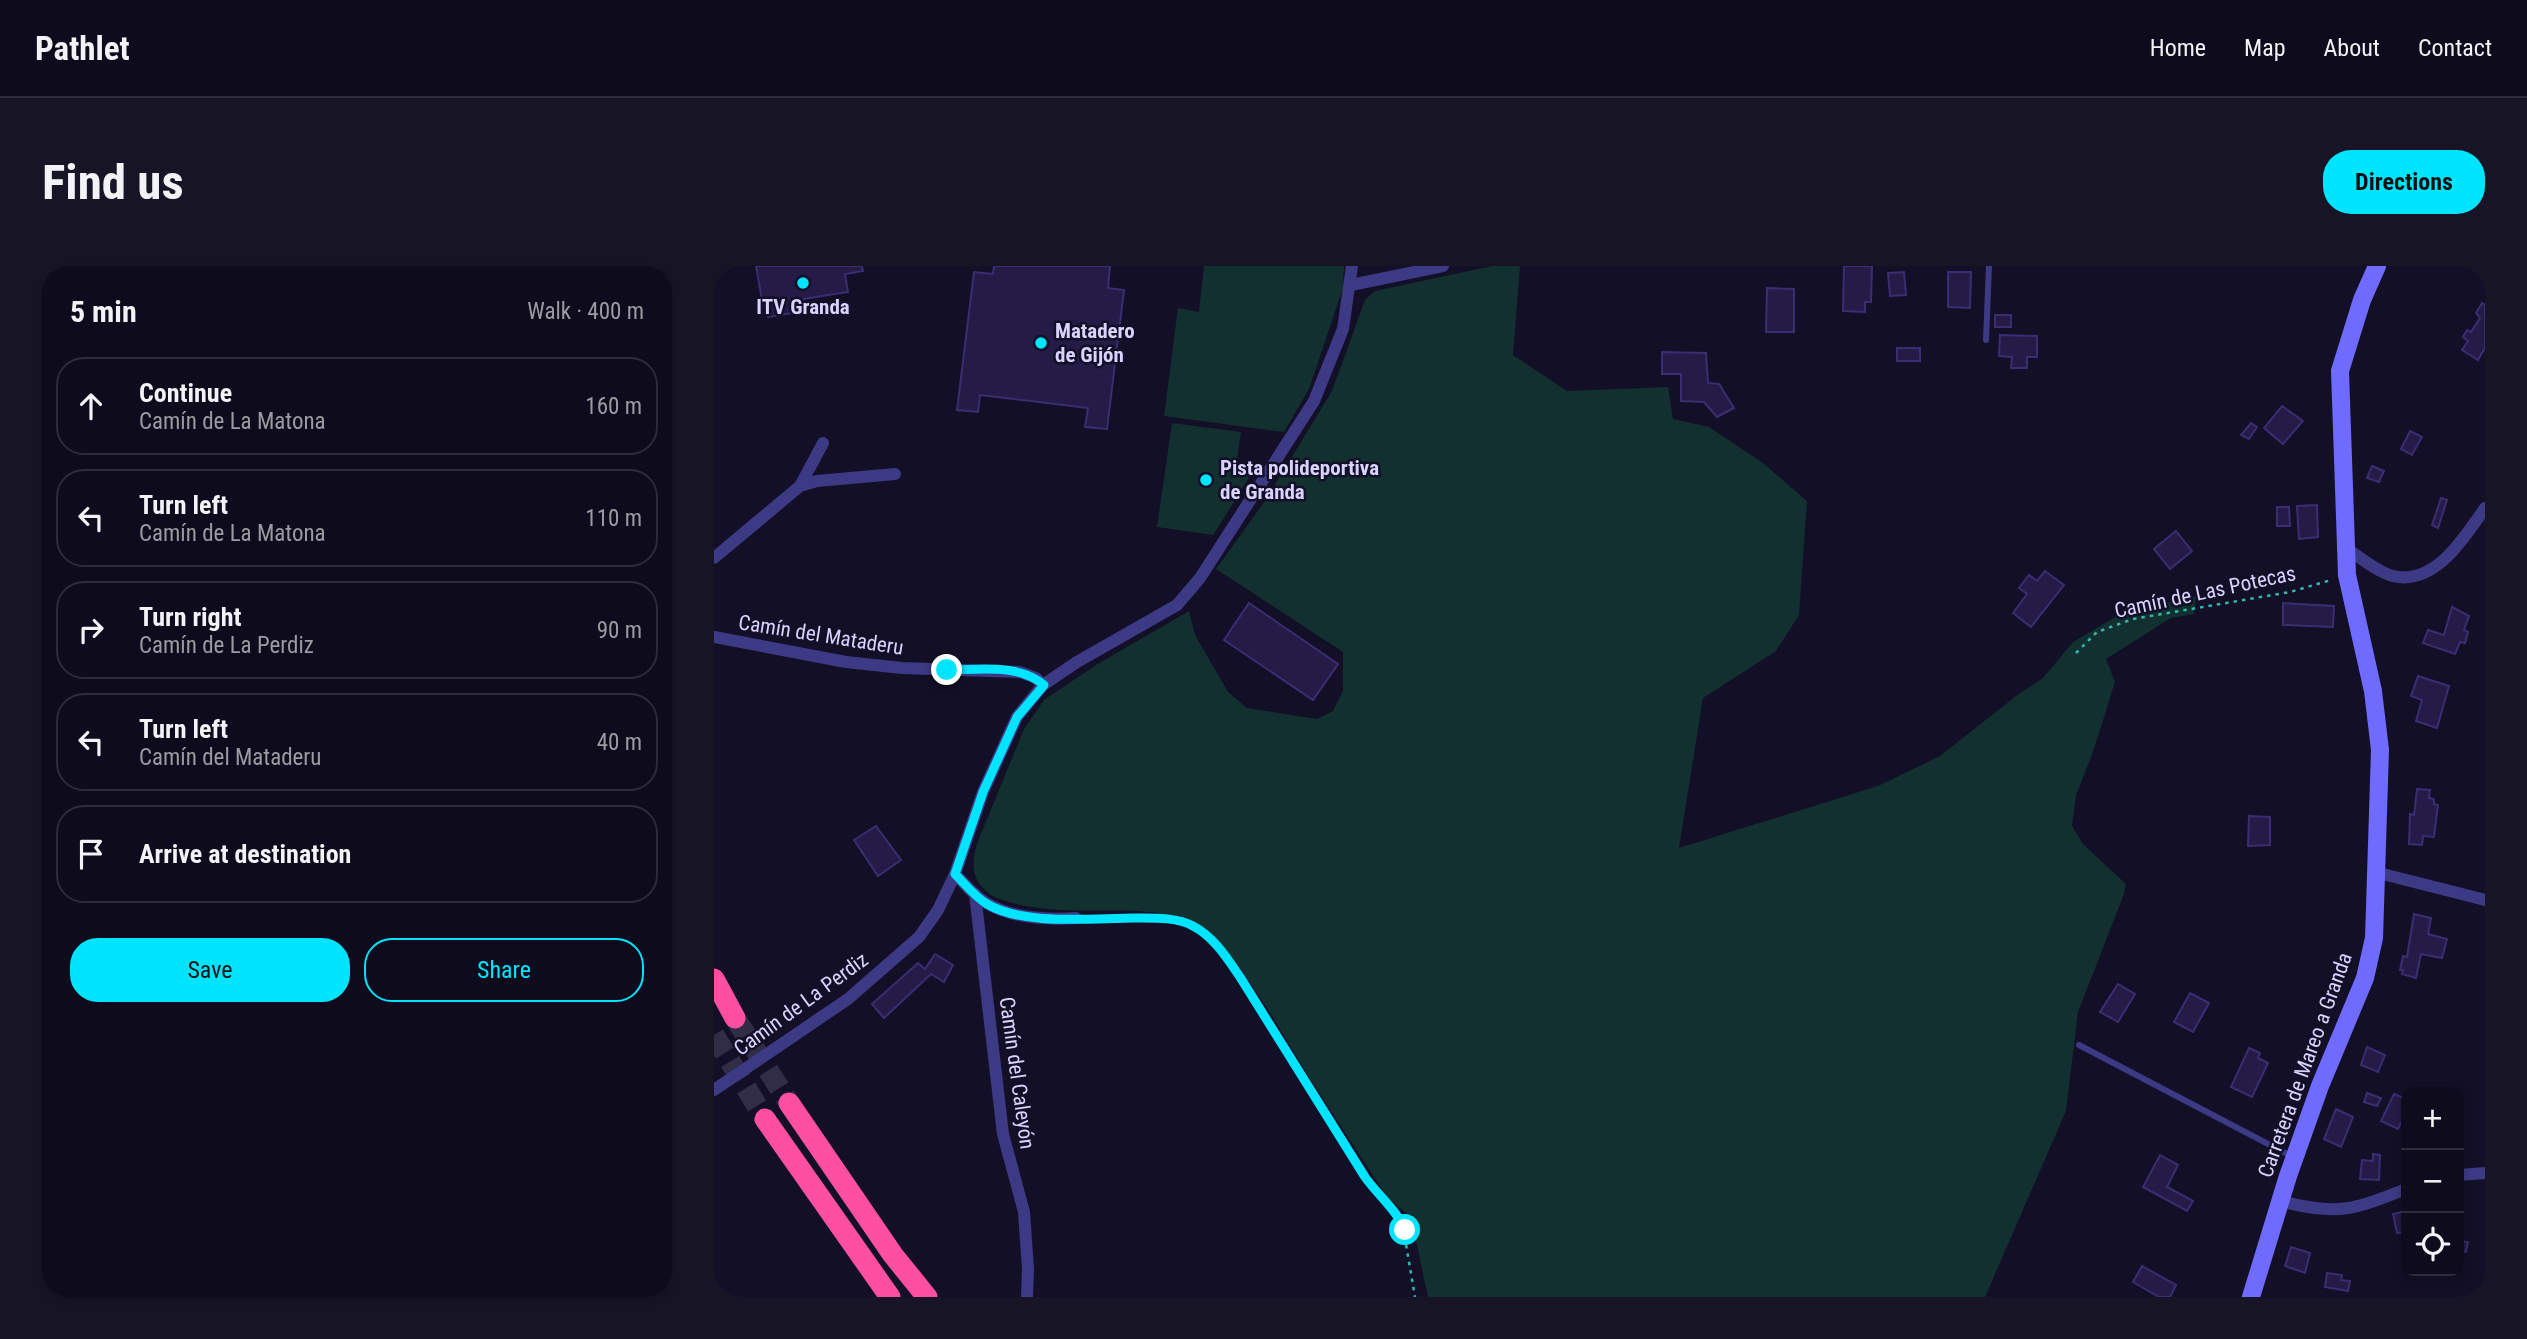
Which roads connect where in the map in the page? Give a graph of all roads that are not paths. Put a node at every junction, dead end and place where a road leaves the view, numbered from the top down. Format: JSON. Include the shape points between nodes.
{"nodes":[{"id":1,"x":1352,"y":266,"type":"edge"},
{"id":2,"x":1443,"y":266,"type":"edge"},
{"id":3,"x":1989,"y":266,"type":"edge"},
{"id":4,"x":2377,"y":266,"type":"edge"},
{"id":5,"x":1350,"y":285,"type":"junction"},
{"id":6,"x":1986,"y":340,"type":"dead end"},
{"id":7,"x":823,"y":443,"type":"dead end"},
{"id":8,"x":895,"y":474,"type":"dead end"},
{"id":9,"x":800,"y":486,"type":"junction"},
{"id":10,"x":2485,"y":508,"type":"edge"},
{"id":11,"x":2345,"y":548,"type":"junction"},
{"id":12,"x":714,"y":558,"type":"edge"},
{"id":13,"x":714,"y":637,"type":"edge"},
{"id":14,"x":1044,"y":685,"type":"junction"},
{"id":15,"x":2375,"y":872,"type":"junction"},
{"id":16,"x":955,"y":874,"type":"junction"},
{"id":17,"x":975,"y":894,"type":"junction"},
{"id":18,"x":2485,"y":900,"type":"edge"},
{"id":19,"x":1076,"y":918,"type":"road end"},
{"id":20,"x":714,"y":979,"type":"edge"},
{"id":21,"x":736,"y":1018,"type":"tunnel mouth"},
{"id":22,"x":2079,"y":1045,"type":"dead end"},
{"id":23,"x":714,"y":1090,"type":"edge"},
{"id":24,"x":789,"y":1103,"type":"tunnel mouth"},
{"id":25,"x":765,"y":1119,"type":"tunnel mouth"},
{"id":26,"x":2294,"y":1158,"type":"junction"},
{"id":27,"x":2485,"y":1172,"type":"edge"},
{"id":28,"x":2464,"y":1174,"type":"edge"},
{"id":29,"x":2401,"y":1191,"type":"edge"},
{"id":30,"x":2280,"y":1200,"type":"junction"},
{"id":31,"x":890,"y":1297,"type":"edge"},
{"id":32,"x":927,"y":1297,"type":"edge"},
{"id":33,"x":1027,"y":1297,"type":"edge"},
{"id":34,"x":2251,"y":1297,"type":"edge"}],
"edges":[{"from":1,"to":5,"type":"street","name":"Camín de La Perdiz"},
{"from":2,"to":5,"type":"street"},
{"from":3,"to":6,"type":"lane"},
{"from":4,"to":11,"type":"street","name":"Carretera de Mareo a Granda","via":[[2340,371]]},
{"from":5,"to":14,"type":"street","name":"Camín de La Perdiz","via":[[1343,329],[1314,401],[1200,578],[1177,605]]},
{"from":7,"to":9,"type":"street"},
{"from":8,"to":9,"type":"street"},
{"from":9,"to":12,"type":"street"},
{"from":10,"to":11,"type":"street","via":[[2448,556],[2426,573],[2398,578]]},
{"from":11,"to":15,"type":"street","name":"Carretera de Mareo a Granda","via":[[2380,750]]},
{"from":13,"to":14,"type":"street","name":"Camín del Mataderu","via":[[846,662],[1020,672]]},
{"from":14,"to":16,"type":"street","name":"Camín de La Perdiz","via":[[1017,717],[983,792]]},
{"from":15,"to":18,"type":"street"},
{"from":15,"to":26,"type":"street","name":"Carretera de Mareo a Granda","via":[[2374,937],[2365,978]]},
{"from":16,"to":17,"type":"street"},
{"from":16,"to":23,"type":"street","name":"Camín de La Perdiz","via":[[919,937],[848,999]]},
{"from":17,"to":19,"type":"street","via":[[986,904],[1044,920]]},
{"from":17,"to":33,"type":"street","name":"Camín del Caleyón","via":[[1003,1134],[1024,1212]]},
{"from":20,"to":21,"type":"highway"},
{"from":22,"to":26,"type":"lane"},
{"from":24,"to":32,"type":"highway"},
{"from":25,"to":31,"type":"highway"},
{"from":26,"to":30,"type":"street","name":"Carretera de Mareo a Granda"},
{"from":27,"to":28,"type":"street"},
{"from":29,"to":30,"type":"street","via":[[2334,1211]]},
{"from":30,"to":34,"type":"street","name":"Carretera de Mareo a Granda"}]}
